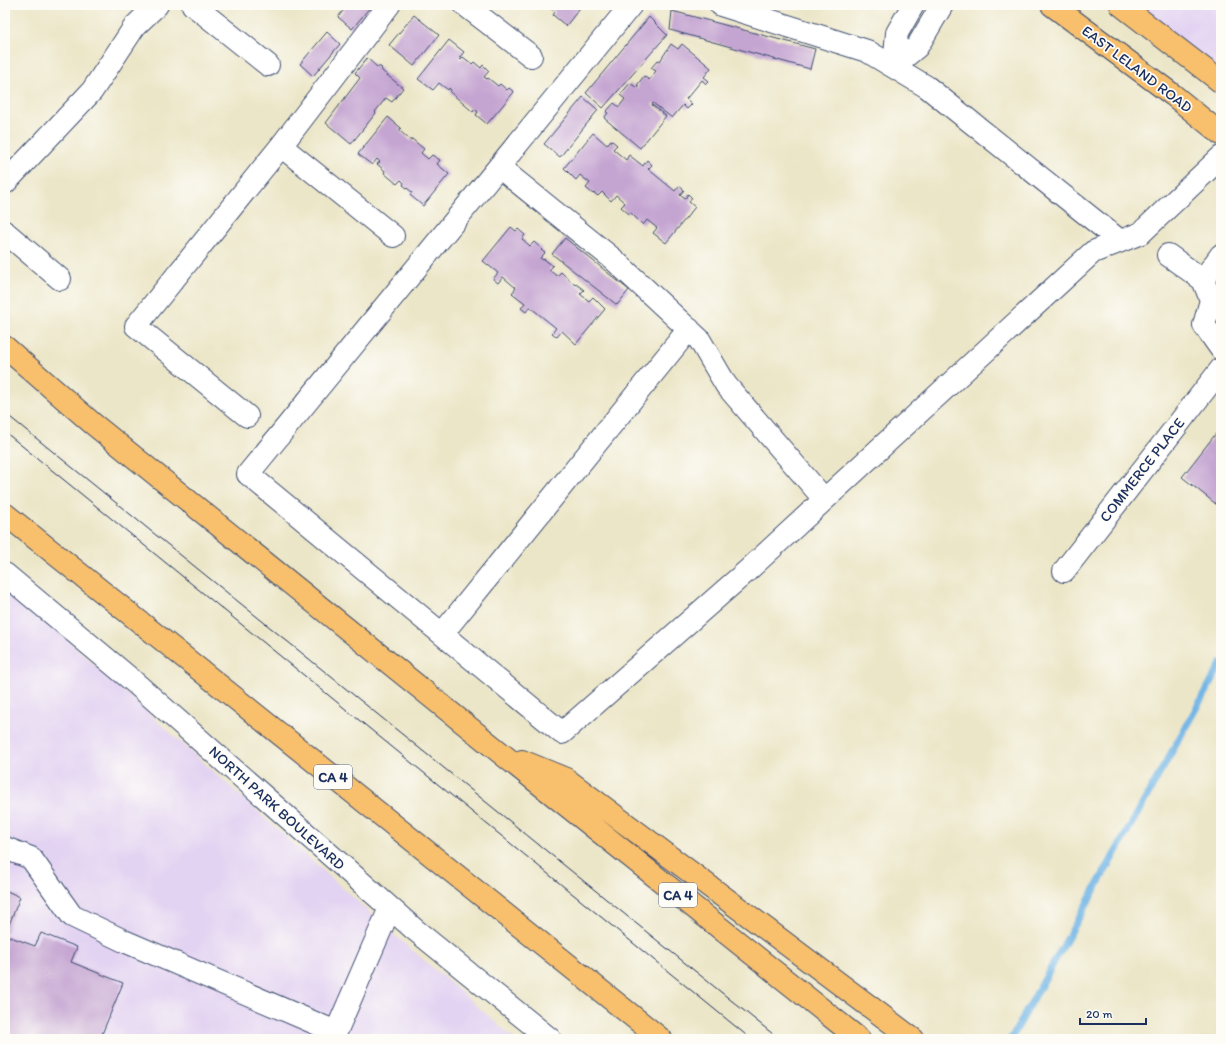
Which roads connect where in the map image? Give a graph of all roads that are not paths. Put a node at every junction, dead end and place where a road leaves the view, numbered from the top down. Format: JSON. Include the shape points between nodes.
{"nodes":[{"id":1,"x":157,"y":5,"type":"edge"},
{"id":2,"x":193,"y":5,"type":"edge"},
{"id":3,"x":389,"y":5,"type":"edge"},
{"id":4,"x":465,"y":5,"type":"edge"},
{"id":5,"x":631,"y":5,"type":"edge"},
{"id":6,"x":721,"y":5,"type":"edge"},
{"id":7,"x":913,"y":5,"type":"edge"},
{"id":8,"x":942,"y":5,"type":"edge"},
{"id":9,"x":1052,"y":5,"type":"edge"},
{"id":10,"x":1121,"y":5,"type":"edge"},
{"id":11,"x":531,"y":56,"type":"dead end"},
{"id":12,"x":268,"y":65,"type":"dead end"},
{"id":13,"x":894,"y":66,"type":"junction"},
{"id":14,"x":1221,"y":82,"type":"edge"},
{"id":15,"x":1221,"y":134,"type":"edge"},
{"id":16,"x":281,"y":146,"type":"junction"},
{"id":17,"x":1221,"y":157,"type":"edge"},
{"id":18,"x":499,"y":167,"type":"junction"},
{"id":19,"x":5,"y":183,"type":"edge"},
{"id":20,"x":5,"y":232,"type":"edge"},
{"id":21,"x":393,"y":236,"type":"dead end"},
{"id":22,"x":1120,"y":241,"type":"junction"},
{"id":23,"x":1168,"y":255,"type":"dead end"},
{"id":24,"x":1221,"y":255,"type":"edge"},
{"id":25,"x":60,"y":279,"type":"dead end"},
{"id":26,"x":1203,"y":280,"type":"junction"},
{"id":27,"x":1221,"y":316,"type":"edge"},
{"id":28,"x":1221,"y":325,"type":"edge"},
{"id":29,"x":689,"y":329,"type":"junction"},
{"id":30,"x":5,"y":347,"type":"edge"},
{"id":31,"x":1221,"y":349,"type":"edge"},
{"id":32,"x":1221,"y":369,"type":"edge"},
{"id":33,"x":247,"y":416,"type":"dead end"},
{"id":34,"x":824,"y":499,"type":"junction"},
{"id":35,"x":5,"y":514,"type":"edge"},
{"id":36,"x":1064,"y":571,"type":"dead end"},
{"id":37,"x":5,"y":574,"type":"edge"},
{"id":38,"x":442,"y":634,"type":"junction"},
{"id":39,"x":497,"y":750,"type":"junction"},
{"id":40,"x":5,"y":848,"type":"edge"},
{"id":41,"x":390,"y":908,"type":"junction"},
{"id":42,"x":334,"y":1036,"type":"edge"},
{"id":43,"x":550,"y":1039,"type":"edge"},
{"id":44,"x":661,"y":1039,"type":"edge"},
{"id":45,"x":858,"y":1039,"type":"edge"},
{"id":46,"x":913,"y":1039,"type":"edge"}],
"edges":[{"from":1,"to":19,"type":"street","via":[[135,26],[92,91]]},
{"from":2,"to":12,"type":"street"},
{"from":3,"to":16,"type":"street"},
{"from":4,"to":11,"type":"street"},
{"from":5,"to":18,"type":"street"},
{"from":6,"to":13,"type":"street","via":[[867,51]]},
{"from":7,"to":13,"type":"street","via":[[897,33]]},
{"from":8,"to":13,"type":"street","via":[[917,47]]},
{"from":9,"to":15,"type":"main road","name":"EAST LELAND ROAD"},
{"from":10,"to":14,"type":"main road"},
{"from":13,"to":22,"type":"street","via":[[927,87]]},
{"from":16,"to":21,"type":"street"},
{"from":16,"to":33,"type":"street","via":[[136,326]]},
{"from":17,"to":22,"type":"street","via":[[1141,233]]},
{"from":18,"to":29,"type":"street","via":[[613,259]]},
{"from":18,"to":38,"type":"street","via":[[248,474]]},
{"from":20,"to":25,"type":"street"},
{"from":22,"to":34,"type":"street","via":[[1093,252]]},
{"from":23,"to":26,"type":"street"},
{"from":24,"to":26,"type":"street"},
{"from":26,"to":31,"type":"street","via":[[1211,300],[1204,325]]},
{"from":27,"to":28,"type":"street","via":[[1217,321]]},
{"from":29,"to":34,"type":"street","via":[[699,338],[726,386]]},
{"from":29,"to":38,"type":"street"},
{"from":30,"to":39,"type":"main road","number":"CA 4","via":[[98,428]]},
{"from":32,"to":36,"type":"street","name":"COMMERCE PLACE"},
{"from":34,"to":38,"type":"street","via":[[747,571],[562,733]]},
{"from":35,"to":44,"type":"main road","number":"CA 4"},
{"from":37,"to":41,"type":"street","name":"NORTH PARK BOULEVARD","via":[[133,681]]},
{"from":39,"to":45,"type":"main road","number":"CA 4"},
{"from":39,"to":46,"type":"main road","via":[[566,779]]},
{"from":40,"to":42,"type":"street","via":[[31,858],[72,916]]},
{"from":41,"to":42,"type":"street"},
{"from":41,"to":43,"type":"street","name":"NORTH PARK BOULEVARD"}]}
